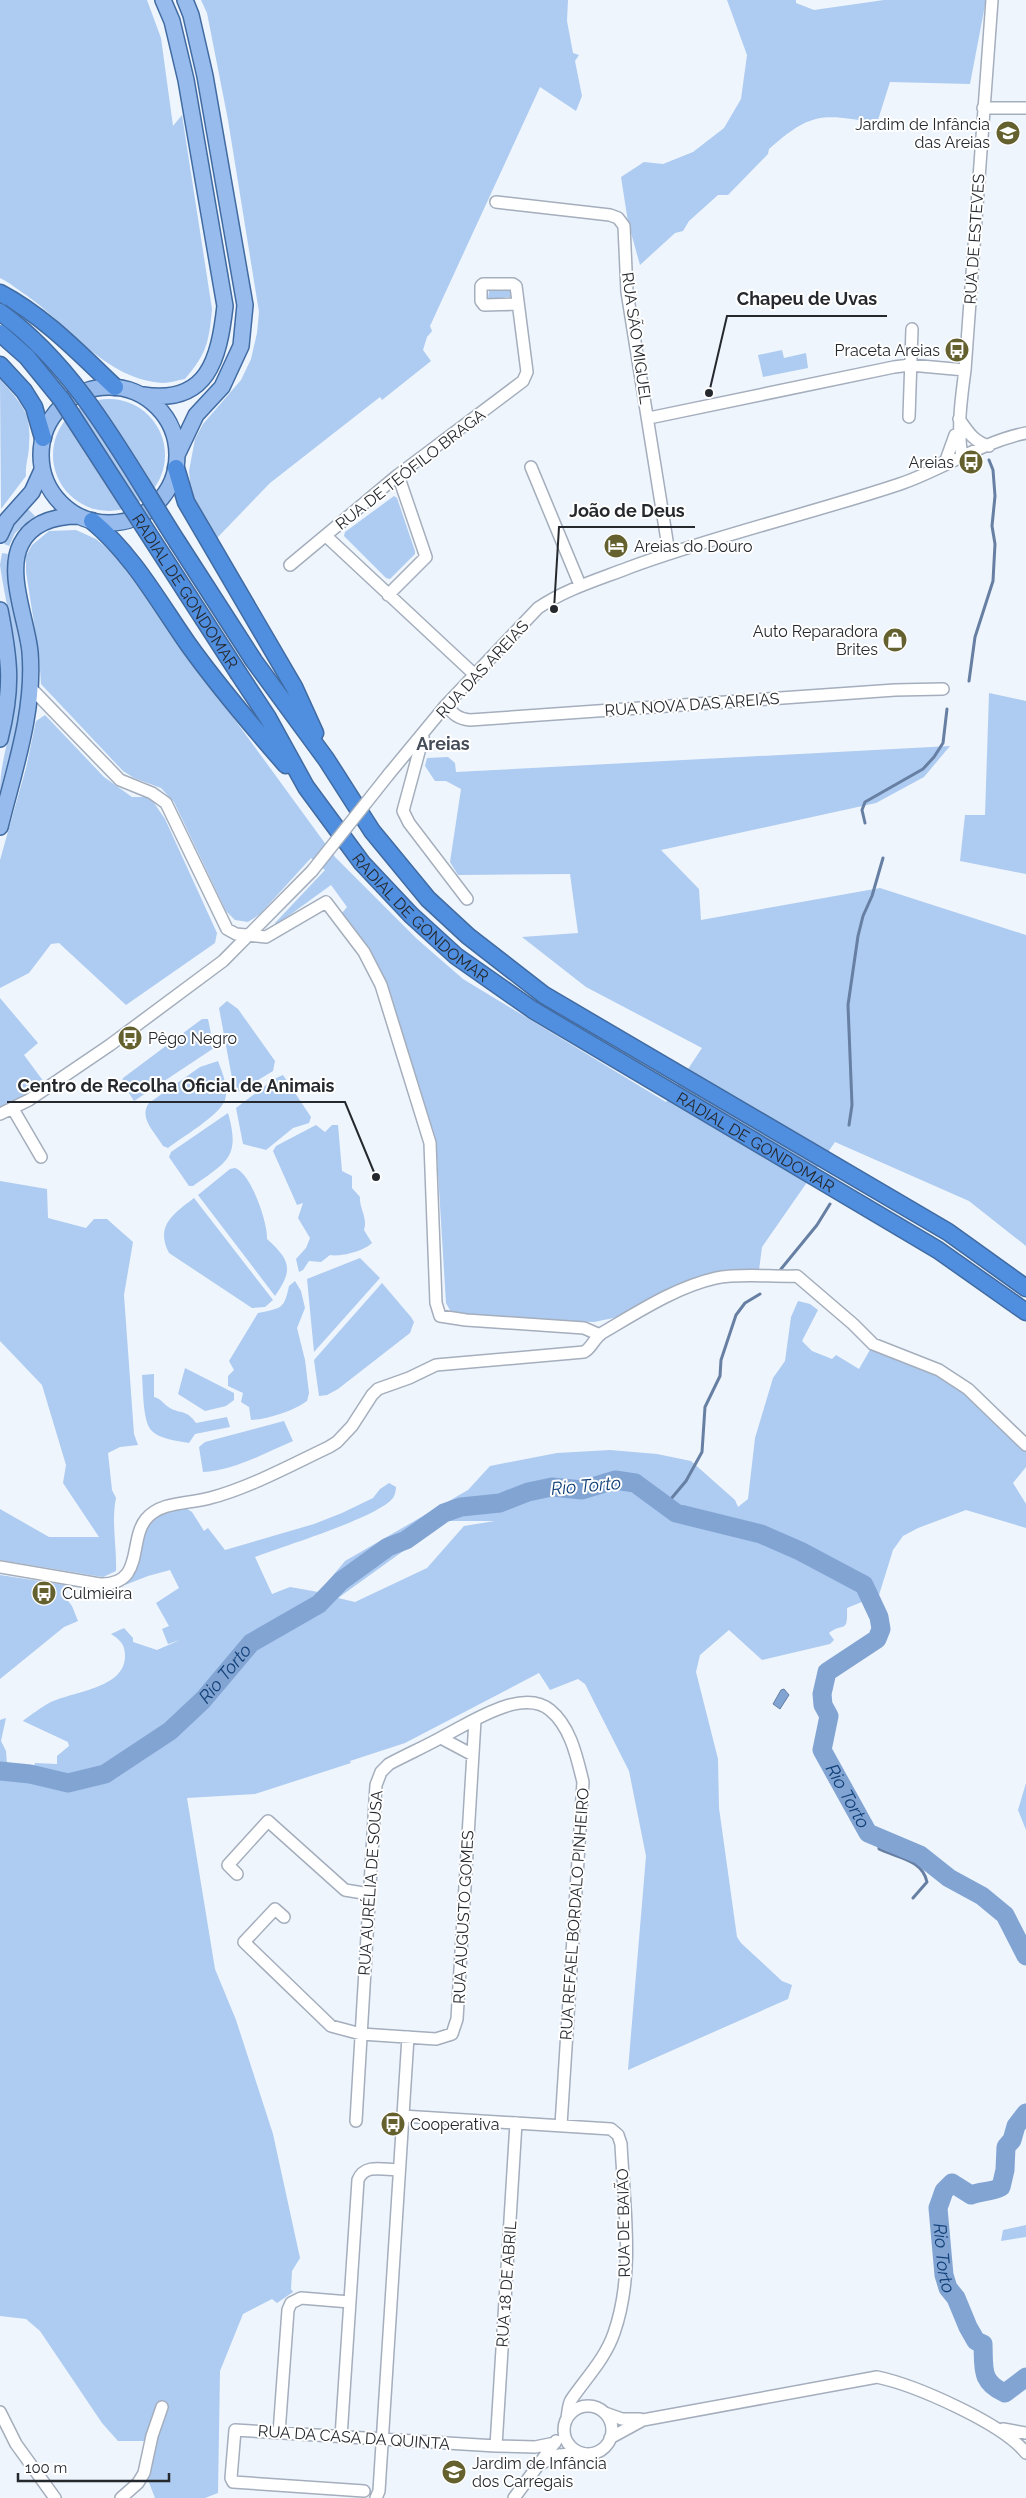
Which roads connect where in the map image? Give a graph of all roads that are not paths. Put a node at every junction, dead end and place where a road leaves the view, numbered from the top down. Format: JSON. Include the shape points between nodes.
{"nodes":[{"id":1,"x":163,"y":0,"type":"edge"},
{"id":2,"x":184,"y":0,"type":"edge"},
{"id":3,"x":992,"y":0,"type":"edge"},
{"id":4,"x":983,"y":108,"type":"junction"},
{"id":5,"x":1026,"y":108,"type":"edge"},
{"id":6,"x":496,"y":202,"type":"dead end"},
{"id":7,"x":0,"y":293,"type":"edge"},
{"id":8,"x":517,"y":304,"type":"dead end"},
{"id":9,"x":0,"y":312,"type":"edge"},
{"id":10,"x":912,"y":330,"type":"dead end"},
{"id":11,"x":0,"y":333,"type":"edge"},
{"id":12,"x":0,"y":365,"type":"edge"},
{"id":13,"x":910,"y":365,"type":"junction"},
{"id":14,"x":965,"y":370,"type":"junction"},
{"id":15,"x":115,"y":387,"type":"junction"},
{"id":16,"x":143,"y":395,"type":"junction"},
{"id":17,"x":909,"y":417,"type":"dead end"},
{"id":18,"x":649,"y":418,"type":"junction"},
{"id":19,"x":959,"y":419,"type":"junction"},
{"id":20,"x":1026,"y":433,"type":"edge"},
{"id":21,"x":43,"y":438,"type":"junction"},
{"id":22,"x":989,"y":446,"type":"junction"},
{"id":23,"x":965,"y":456,"type":"junction"},
{"id":24,"x":177,"y":462,"type":"junction"},
{"id":25,"x":531,"y":468,"type":"dead end"},
{"id":26,"x":42,"y":470,"type":"junction"},
{"id":27,"x":932,"y":471,"type":"junction"},
{"id":28,"x":398,"y":475,"type":"junction"},
{"id":29,"x":3,"y":516,"type":"edge"},
{"id":30,"x":85,"y":519,"type":"junction"},
{"id":31,"x":0,"y":535,"type":"edge"},
{"id":32,"x":326,"y":536,"type":"junction"},
{"id":33,"x":669,"y":553,"type":"junction"},
{"id":34,"x":290,"y":565,"type":"dead end"},
{"id":35,"x":580,"y":585,"type":"junction"},
{"id":36,"x":388,"y":595,"type":"junction"},
{"id":37,"x":0,"y":610,"type":"edge"},
{"id":38,"x":475,"y":675,"type":"junction"},
{"id":39,"x":31,"y":688,"type":"junction"},
{"id":40,"x":943,"y":689,"type":"dead end"},
{"id":41,"x":446,"y":705,"type":"junction"},
{"id":42,"x":424,"y":733,"type":"junction"},
{"id":43,"x":0,"y":739,"type":"edge"},
{"id":44,"x":326,"y":759,"type":"junction"},
{"id":45,"x":306,"y":787,"type":"junction"},
{"id":46,"x":0,"y":827,"type":"edge"},
{"id":47,"x":467,"y":899,"type":"dead end"},
{"id":48,"x":249,"y":936,"type":"junction"},
{"id":49,"x":13,"y":1109,"type":"junction"},
{"id":50,"x":0,"y":1114,"type":"edge"},
{"id":51,"x":41,"y":1157,"type":"dead end"},
{"id":52,"x":1026,"y":1288,"type":"edge"},
{"id":53,"x":1026,"y":1312,"type":"edge"},
{"id":54,"x":600,"y":1335,"type":"junction"},
{"id":55,"x":1026,"y":1444,"type":"edge"},
{"id":56,"x":0,"y":1567,"type":"edge"},
{"id":57,"x":475,"y":1720,"type":"junction"},
{"id":58,"x":441,"y":1738,"type":"junction"},
{"id":59,"x":473,"y":1755,"type":"junction"},
{"id":60,"x":237,"y":1874,"type":"dead end"},
{"id":61,"x":369,"y":1894,"type":"junction"},
{"id":62,"x":284,"y":1918,"type":"dead end"},
{"id":63,"x":361,"y":2034,"type":"junction"},
{"id":64,"x":408,"y":2038,"type":"junction"},
{"id":65,"x":402,"y":2116,"type":"junction"},
{"id":66,"x":356,"y":2121,"type":"dead end"},
{"id":67,"x":516,"y":2123,"type":"junction"},
{"id":68,"x":561,"y":2125,"type":"junction"},
{"id":69,"x":400,"y":2170,"type":"junction"},
{"id":70,"x":350,"y":2302,"type":"junction"},
{"id":71,"x":580,"y":2391,"type":"junction"},
{"id":72,"x":162,"y":2407,"type":"dead end"},
{"id":73,"x":580,"y":2408,"type":"junction"},
{"id":74,"x":0,"y":2412,"type":"edge"},
{"id":75,"x":605,"y":2413,"type":"junction"},
{"id":76,"x":643,"y":2420,"type":"junction"},
{"id":77,"x":565,"y":2423,"type":"junction"},
{"id":78,"x":999,"y":2428,"type":"junction"},
{"id":79,"x":279,"y":2433,"type":"junction"},
{"id":80,"x":1026,"y":2433,"type":"edge"},
{"id":81,"x":342,"y":2437,"type":"junction"},
{"id":82,"x":610,"y":2438,"type":"junction"},
{"id":83,"x":382,"y":2440,"type":"junction"},
{"id":84,"x":555,"y":2443,"type":"junction"},
{"id":85,"x":496,"y":2446,"type":"junction"},
{"id":86,"x":1026,"y":2452,"type":"edge"},
{"id":87,"x":582,"y":2453,"type":"junction"},
{"id":88,"x":541,"y":2464,"type":"junction"},
{"id":89,"x":364,"y":2491,"type":"dead end"},
{"id":90,"x":379,"y":2496,"type":"edge"},
{"id":91,"x":55,"y":2498,"type":"edge"},
{"id":92,"x":121,"y":2498,"type":"edge"},
{"id":93,"x":514,"y":2498,"type":"edge"}],
"edges":[{"from":1,"to":16,"type":"main road","via":[[172,21],[186,80],[225,306],[221,340],[206,376],[177,396],[158,398]]},
{"from":2,"to":24,"type":"main road","via":[[191,15],[205,76],[244,305],[241,346],[222,386],[196,415]]},
{"from":3,"to":4,"type":"street","name":"RUA DE ESTEVES"},
{"from":4,"to":5,"type":"street"},
{"from":4,"to":14,"type":"street","name":"RUA DE ESTEVES"},
{"from":6,"to":18,"type":"street","name":"RUA SÃO MIGUEL","via":[[610,215],[622,221],[628,292]]},
{"from":7,"to":15,"type":"highway","via":[[53,330]]},
{"from":8,"to":28,"type":"street","name":"RUA DE TEÓFILO BRAGA","via":[[527,372],[523,381]]},
{"from":9,"to":44,"type":"highway","name":"RADIAL DE GONDOMAR","bridge":true,"via":[[39,343],[78,387],[254,661]]},
{"from":10,"to":13,"type":"street"},
{"from":11,"to":45,"type":"highway","name":"RADIAL DE GONDOMAR","bridge":true,"via":[[27,357],[62,400],[268,718]]},
{"from":12,"to":21,"type":"highway","via":[[34,407]]},
{"from":13,"to":14,"type":"street"},
{"from":13,"to":17,"type":"street"},
{"from":13,"to":18,"type":"street"},
{"from":14,"to":19,"type":"street","name":"RUA DE ESTEVES"},
{"from":15,"to":16,"type":"main road"},
{"from":15,"to":21,"type":"main road","via":[[93,388],[73,396],[57,410]]},
{"from":16,"to":24,"type":"main road","via":[[168,419],[176,439]]},
{"from":18,"to":33,"type":"street","name":"RUA SÃO MIGUEL"},
{"from":19,"to":22,"type":"street","via":[[972,437]]},
{"from":19,"to":23,"type":"street","name":"RUA DE ESTEVES","via":[[958,441]]},
{"from":19,"to":27,"type":"street","name":"RUA DE ESTEVES","via":[[950,454]]},
{"from":20,"to":22,"type":"street","name":"RUA DAS AREIAS"},
{"from":21,"to":26,"type":"main road"},
{"from":22,"to":23,"type":"street","name":"RUA DAS AREIAS"},
{"from":23,"to":27,"type":"street","name":"RUA DAS AREIAS"},
{"from":24,"to":30,"type":"main road","via":[[172,481],[161,499],[145,513],[125,521]]},
{"from":24,"to":44,"type":"highway","via":[[186,502],[294,687]]},
{"from":25,"to":35,"type":"street"},
{"from":26,"to":29,"type":"main road","via":[[32,492]]},
{"from":26,"to":30,"type":"main road","via":[[50,490],[64,506]]},
{"from":27,"to":33,"type":"street","name":"RUA DAS AREIAS","via":[[901,484]]},
{"from":28,"to":32,"type":"street","name":"RUA DE TEÓFILO BRAGA"},
{"from":28,"to":36,"type":"street","via":[[426,557]]},
{"from":29,"to":31,"type":"main road"},
{"from":30,"to":39,"type":"main road","via":[[63,516],[36,526],[17,554],[16,571],[30,651]]},
{"from":30,"to":45,"type":"highway","via":[[124,551],[189,646],[256,731]]},
{"from":32,"to":34,"type":"street","name":"RUA DE TEÓFILO BRAGA"},
{"from":32,"to":36,"type":"street"},
{"from":33,"to":35,"type":"street","name":"RUA DAS AREIAS"},
{"from":35,"to":38,"type":"street","name":"RUA DAS AREIAS","via":[[538,608]]},
{"from":36,"to":38,"type":"street"},
{"from":37,"to":43,"type":"main road","via":[[10,685]]},
{"from":38,"to":41,"type":"street","name":"RUA DAS AREIAS"},
{"from":39,"to":46,"type":"main road"},
{"from":39,"to":48,"type":"street","via":[[120,780],[152,793],[166,803],[227,929]]},
{"from":40,"to":41,"type":"street","name":"RUA NOVA DAS AREIAS","via":[[885,690],[470,720],[454,715]]},
{"from":41,"to":42,"type":"street","name":"RUA DAS AREIAS"},
{"from":42,"to":47,"type":"street","via":[[403,811]]},
{"from":42,"to":48,"type":"street","name":"RUA DAS AREIAS","bridge":true,"via":[[312,871]]},
{"from":44,"to":52,"type":"highway","name":"RADIAL DE GONDOMAR","via":[[372,832],[428,899],[468,936],[544,995],[948,1232]]},
{"from":45,"to":53,"type":"highway","name":"RADIAL DE GONDOMAR","via":[[362,863],[411,915],[456,956],[533,1010],[623,1065],[938,1250]]},
{"from":48,"to":49,"type":"street","name":"RUA DAS AREIAS","via":[[223,961],[110,1045]]},
{"from":48,"to":54,"type":"street","via":[[266,937],[326,902],[364,952],[381,985],[430,1143],[436,1303],[440,1316],[584,1328]]},
{"from":49,"to":50,"type":"street","name":"RUA DAS AREIAS"},
{"from":49,"to":51,"type":"street"},
{"from":54,"to":55,"type":"street","via":[[692,1285],[718,1278],[797,1276],[873,1344],[939,1370],[968,1388]]},
{"from":54,"to":56,"type":"street","via":[[584,1352],[436,1365],[378,1390],[352,1426],[328,1447],[235,1490],[158,1510],[141,1527],[132,1565],[114,1583],[100,1584]]},
{"from":57,"to":58,"type":"street","name":"RUA REFAEL BORDALO PINHEIRO"},
{"from":57,"to":59,"type":"street","name":"RUA AUGUSTO GOMES"},
{"from":57,"to":68,"type":"street","name":"RUA REFAEL BORDALO PINHEIRO","via":[[493,1710],[521,1703],[549,1709],[577,1755],[583,1782]]},
{"from":58,"to":59,"type":"street"},
{"from":58,"to":61,"type":"street","name":"RUA AURÉLIA DE SOUSA","via":[[389,1764],[381,1772],[376,1785]]},
{"from":59,"to":64,"type":"street","name":"RUA AUGUSTO GOMES","via":[[457,2019],[452,2034],[436,2039]]},
{"from":60,"to":61,"type":"street","via":[[228,1865],[268,1820],[346,1890]]},
{"from":61,"to":63,"type":"street","name":"RUA AURÉLIA DE SOUSA"},
{"from":62,"to":63,"type":"street","via":[[275,1909],[244,1942],[331,2026]]},
{"from":63,"to":64,"type":"street"},
{"from":63,"to":66,"type":"street","name":"RUA AURÉLIA DE SOUSA"},
{"from":64,"to":65,"type":"street"},
{"from":65,"to":67,"type":"street"},
{"from":65,"to":69,"type":"street"},
{"from":67,"to":68,"type":"street"},
{"from":67,"to":85,"type":"street","name":"RUA 18 DE ABRIL"},
{"from":68,"to":71,"type":"street","name":"RUA DE BAIÃO","via":[[611,2129],[621,2144],[627,2266],[624,2293],[614,2333]]},
{"from":69,"to":70,"type":"street","via":[[368,2168],[361,2172]]},
{"from":69,"to":83,"type":"street"},
{"from":70,"to":79,"type":"street","via":[[301,2298],[291,2303]]},
{"from":70,"to":81,"type":"street"},
{"from":71,"to":73,"type":"street"},
{"from":71,"to":77,"type":"street","name":"RUA DE BAIÃO","via":[[570,2401]]},
{"from":72,"to":92,"type":"street","via":[[144,2473]]},
{"from":73,"to":75,"type":"street","via":[[589,2406]]},
{"from":73,"to":77,"type":"street"},
{"from":74,"to":91,"type":"street","via":[[16,2444]]},
{"from":75,"to":76,"type":"street"},
{"from":75,"to":82,"type":"street","via":[[612,2429]]},
{"from":76,"to":78,"type":"street","via":[[877,2376],[900,2382]]},
{"from":76,"to":82,"type":"street"},
{"from":77,"to":84,"type":"street"},
{"from":77,"to":87,"type":"street","via":[[568,2444]]},
{"from":78,"to":80,"type":"street"},
{"from":78,"to":86,"type":"street"},
{"from":79,"to":81,"type":"street","name":"RUA DA CASA DA QUINTA"},
{"from":79,"to":89,"type":"street","name":"RUA DA CASA DA QUINTA","via":[[235,2430],[233,2482]]},
{"from":81,"to":83,"type":"street","name":"RUA DA CASA DA QUINTA"},
{"from":82,"to":87,"type":"street","via":[[599,2451]]},
{"from":83,"to":85,"type":"street","name":"RUA DA CASA DA QUINTA"},
{"from":83,"to":90,"type":"street"},
{"from":84,"to":85,"type":"street","name":"RUA DA CASA DA QUINTA","via":[[535,2447]]},
{"from":84,"to":88,"type":"street"},
{"from":87,"to":88,"type":"street","via":[[559,2454]]},
{"from":88,"to":93,"type":"street"}]}
